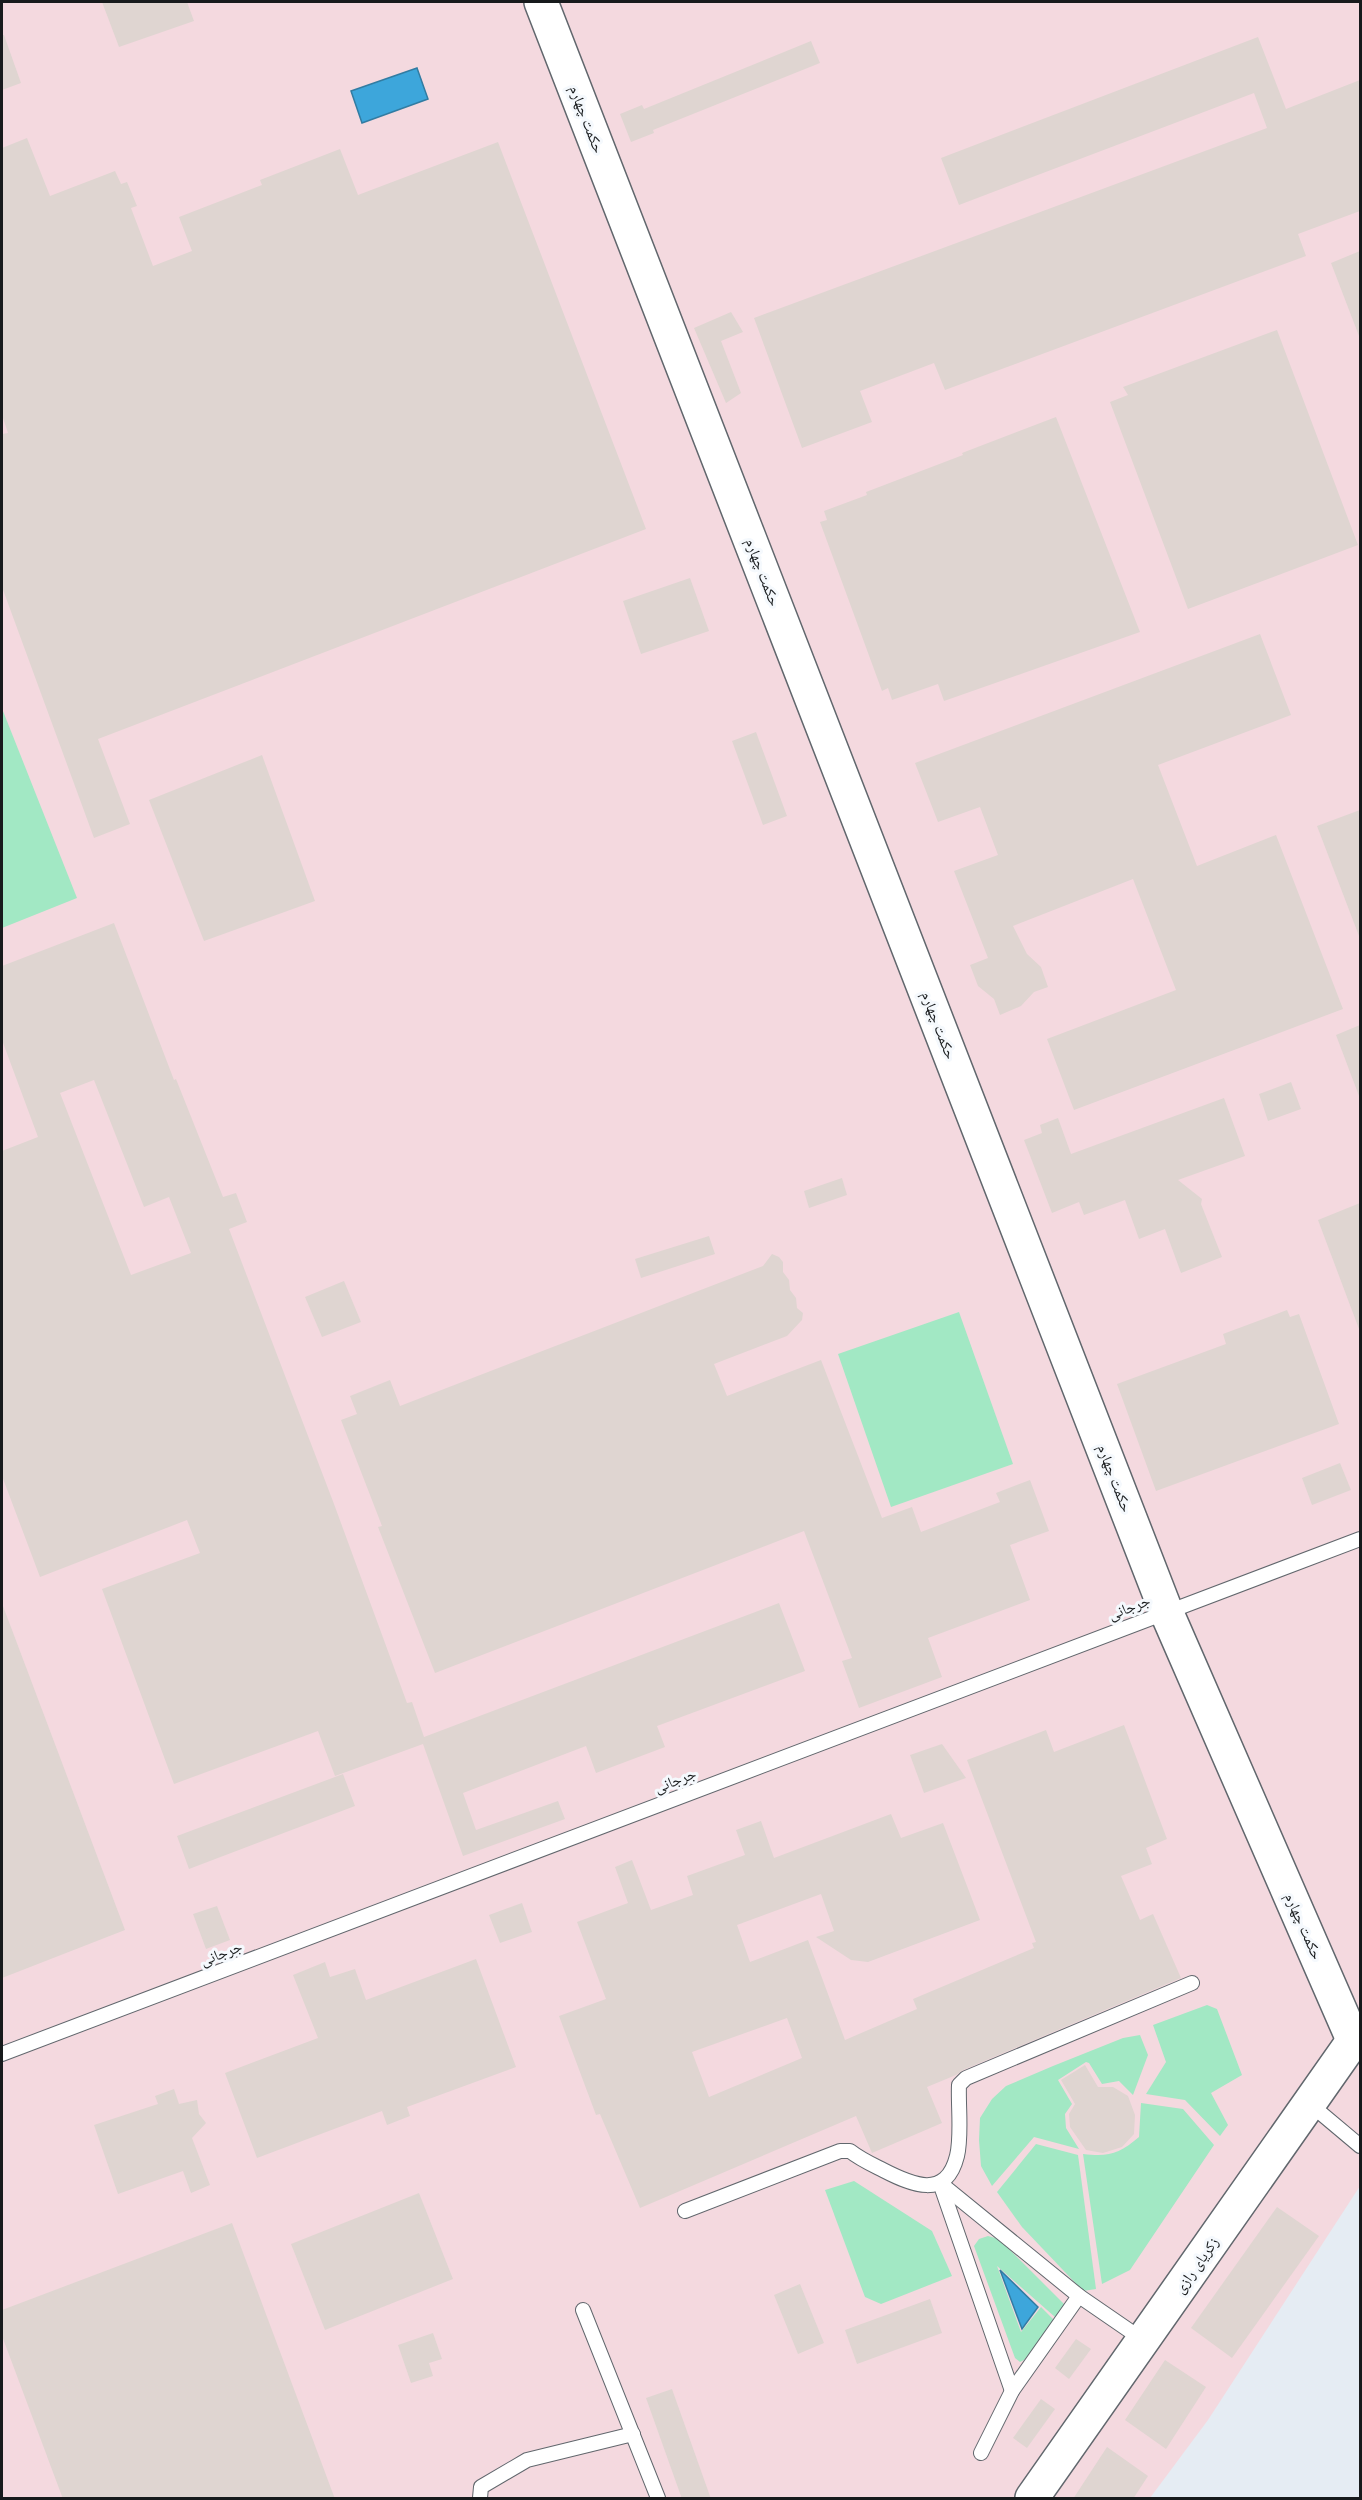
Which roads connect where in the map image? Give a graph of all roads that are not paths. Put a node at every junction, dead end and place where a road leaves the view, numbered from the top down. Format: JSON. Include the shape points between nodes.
{"nodes":[{"id":1,"x":541,"y":2,"type":"edge"},
{"id":2,"x":1360,"y":1539,"type":"edge"},
{"id":3,"x":1166,"y":1611,"type":"junction"},
{"id":4,"x":1192,"y":1983,"type":"dead end"},
{"id":5,"x":1357,"y":2037,"type":"edge"},
{"id":6,"x":2,"y":2054,"type":"edge"},
{"id":7,"x":1311,"y":2104,"type":"junction"},
{"id":8,"x":1360,"y":2146,"type":"edge"},
{"id":9,"x":940,"y":2183,"type":"junction"},
{"id":10,"x":685,"y":2211,"type":"dead end"},
{"id":11,"x":1079,"y":2296,"type":"junction"},
{"id":12,"x":583,"y":2310,"type":"dead end"},
{"id":13,"x":1143,"y":2340,"type":"junction"},
{"id":14,"x":1012,"y":2391,"type":"junction"},
{"id":15,"x":633,"y":2434,"type":"junction"},
{"id":16,"x":981,"y":2452,"type":"dead end"},
{"id":17,"x":480,"y":2499,"type":"edge"},
{"id":18,"x":658,"y":2499,"type":"edge"},
{"id":19,"x":1032,"y":2499,"type":"edge"}],
"edges":[{"from":1,"to":3,"type":"street","name":"حکمت چهارم"},
{"from":2,"to":3,"type":"lane","name":"جرجانی"},
{"from":3,"to":5,"type":"street","name":"حکمت چهارم"},
{"from":3,"to":6,"type":"lane","name":"جرجانی"},
{"from":4,"to":9,"type":"lane","via":[[966,2078],[959,2085],[958,2154]]},
{"from":5,"to":7,"type":"street","name":"زکریای رازی"},
{"from":7,"to":8,"type":"lane"},
{"from":7,"to":13,"type":"street","name":"زکریای رازی"},
{"from":9,"to":10,"type":"lane","via":[[909,2183],[850,2151],[840,2151]]},
{"from":9,"to":11,"type":"lane"},
{"from":9,"to":14,"type":"lane"},
{"from":11,"to":13,"type":"lane"},
{"from":11,"to":14,"type":"lane"},
{"from":12,"to":15,"type":"lane"},
{"from":13,"to":19,"type":"street","name":"زکریای رازی"},
{"from":14,"to":16,"type":"lane"},
{"from":15,"to":17,"type":"lane","via":[[527,2460],[482,2487]]},
{"from":15,"to":18,"type":"lane"}]}
